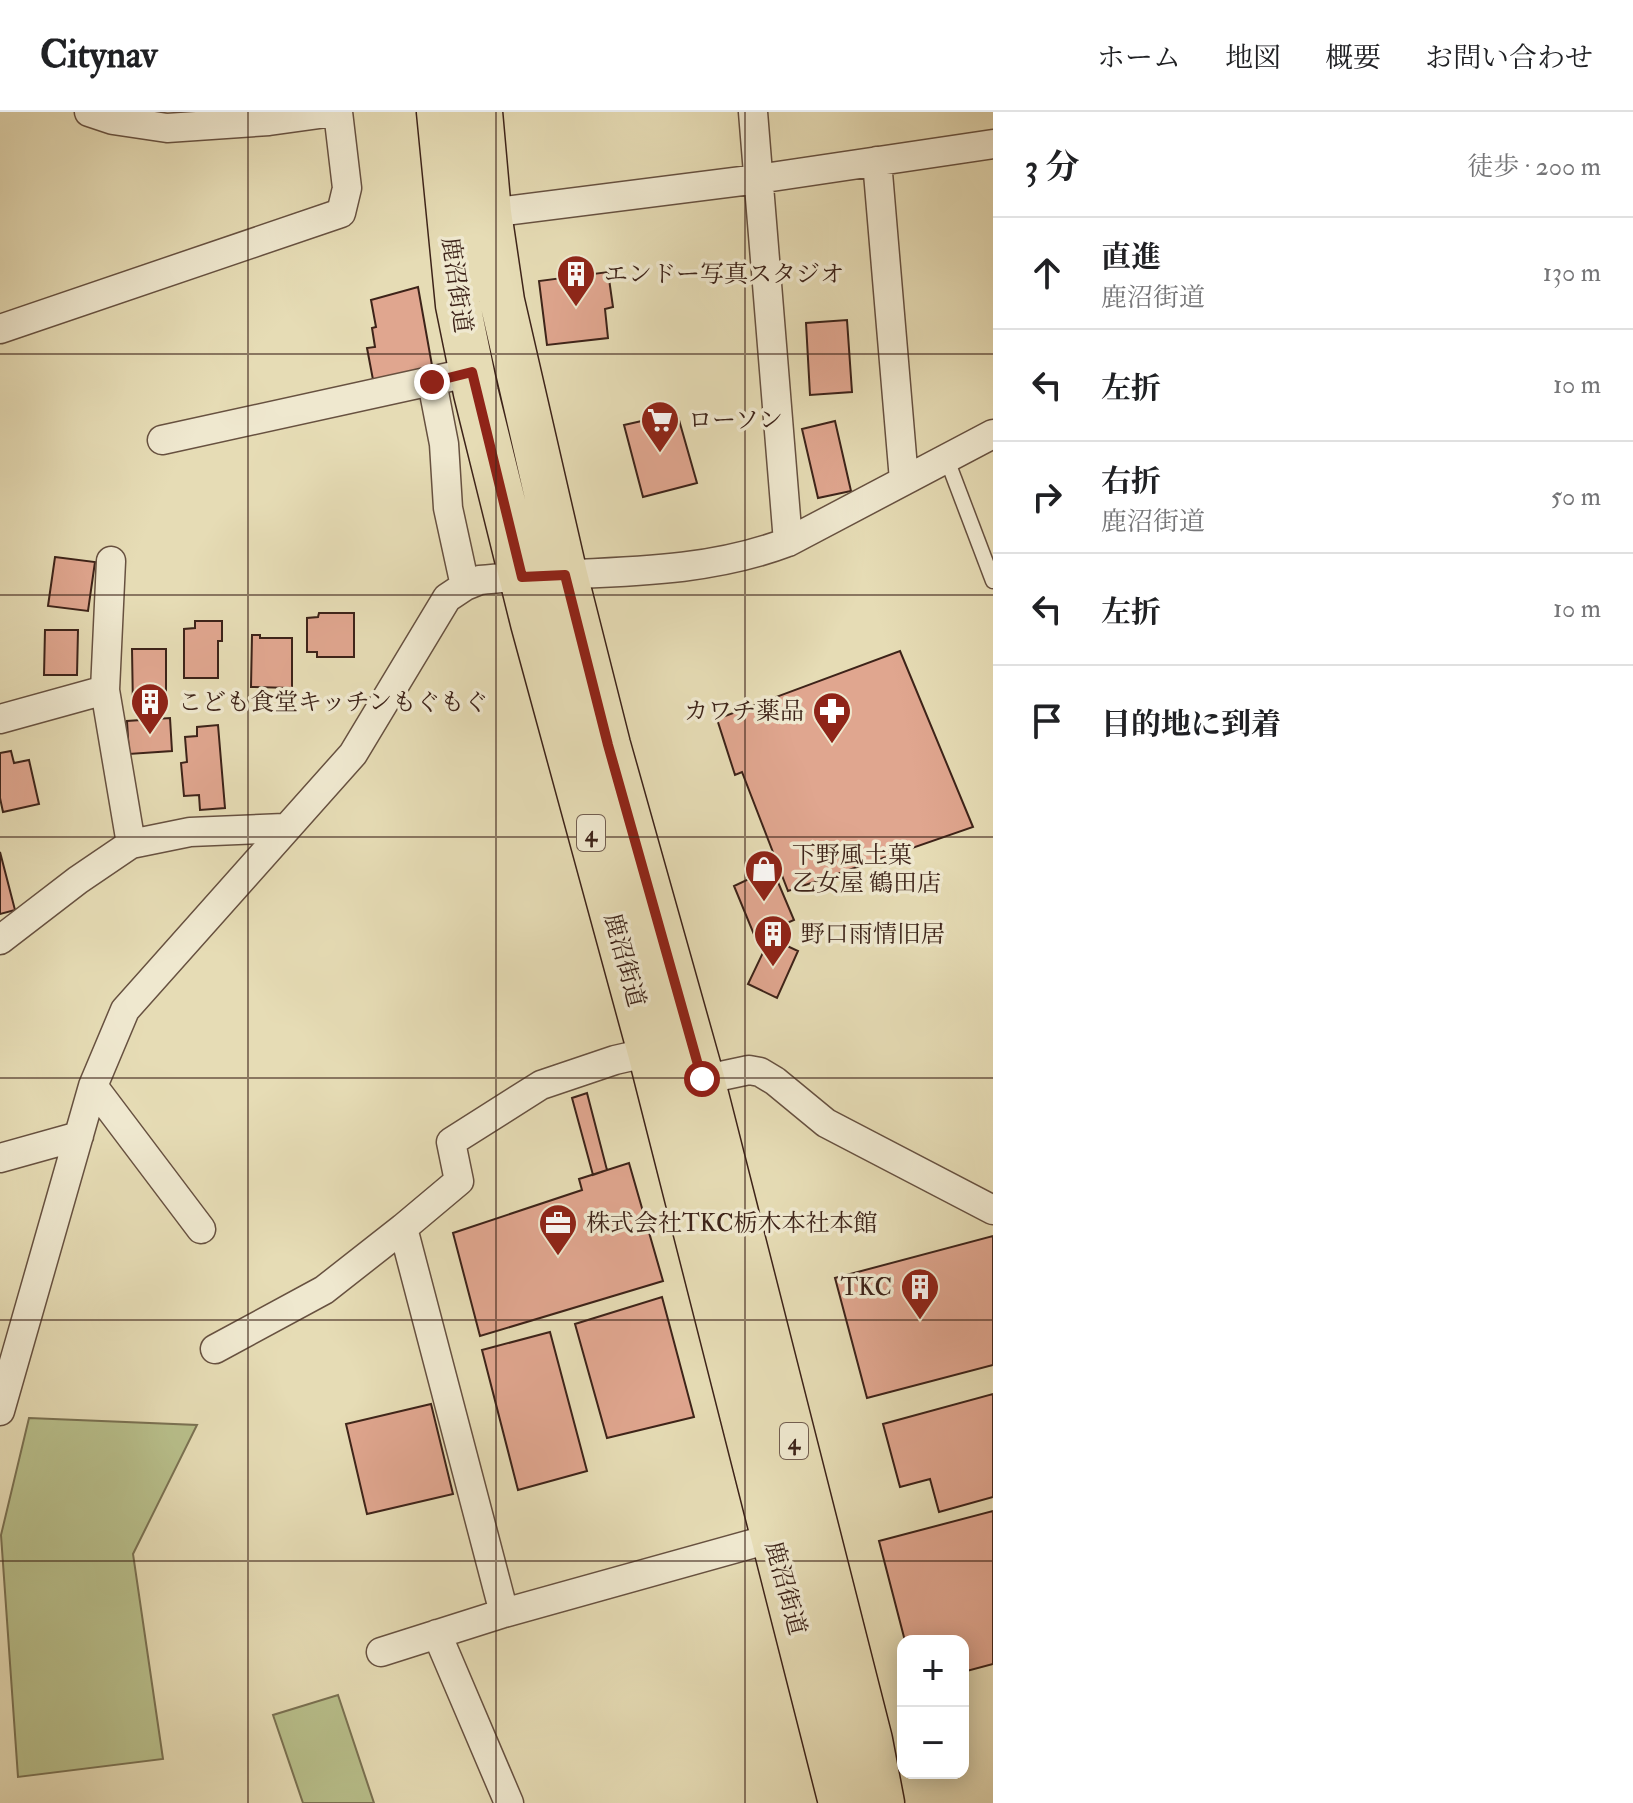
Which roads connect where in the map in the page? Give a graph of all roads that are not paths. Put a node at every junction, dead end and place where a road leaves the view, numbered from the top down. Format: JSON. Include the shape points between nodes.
{"nodes":[{"id":1,"x":336,"y":112,"type":"edge"},
{"id":2,"x":439,"y":112,"type":"edge"},
{"id":3,"x":480,"y":112,"type":"edge"},
{"id":4,"x":753,"y":112,"type":"edge"},
{"id":5,"x":105,"y":115,"type":"edge"},
{"id":6,"x":264,"y":117,"type":"edge"},
{"id":7,"x":993,"y":144,"type":"edge"},
{"id":8,"x":877,"y":161,"type":"junction"},
{"id":9,"x":758,"y":179,"type":"junction"},
{"id":10,"x":489,"y":213,"type":"junction"},
{"id":11,"x":0,"y":329,"type":"edge"},
{"id":12,"x":452,"y":377,"type":"junction"},
{"id":13,"x":993,"y":434,"type":"edge"},
{"id":14,"x":162,"y":440,"type":"dead end"},
{"id":15,"x":946,"y":457,"type":"junction"},
{"id":16,"x":904,"y":480,"type":"junction"},
{"id":17,"x":788,"y":542,"type":"junction"},
{"id":18,"x":111,"y":561,"type":"dead end"},
{"id":19,"x":565,"y":575,"type":"junction"},
{"id":20,"x":522,"y":577,"type":"junction"},
{"id":21,"x":993,"y":581,"type":"edge"},
{"id":22,"x":465,"y":586,"type":"junction"},
{"id":23,"x":105,"y":690,"type":"junction"},
{"id":24,"x":0,"y":719,"type":"edge"},
{"id":25,"x":284,"y":828,"type":"junction"},
{"id":26,"x":131,"y":844,"type":"junction"},
{"id":27,"x":0,"y":940,"type":"edge"},
{"id":28,"x":655,"y":1071,"type":"junction"},
{"id":29,"x":702,"y":1079,"type":"junction"},
{"id":30,"x":93,"y":1086,"type":"junction"},
{"id":31,"x":79,"y":1136,"type":"junction"},
{"id":32,"x":0,"y":1158,"type":"edge"},
{"id":33,"x":993,"y":1210,"type":"edge"},
{"id":34,"x":403,"y":1228,"type":"junction"},
{"id":35,"x":201,"y":1229,"type":"dead end"},
{"id":36,"x":215,"y":1349,"type":"dead end"},
{"id":37,"x":0,"y":1411,"type":"edge"},
{"id":38,"x":773,"y":1538,"type":"junction"},
{"id":39,"x":504,"y":1613,"type":"junction"},
{"id":40,"x":437,"y":1634,"type":"junction"},
{"id":41,"x":381,"y":1652,"type":"dead end"},
{"id":42,"x":509,"y":1803,"type":"edge"},
{"id":43,"x":841,"y":1803,"type":"edge"},
{"id":44,"x":882,"y":1803,"type":"edge"}],
"edges":[{"from":1,"to":6,"type":"street"},
{"from":1,"to":11,"type":"street","via":[[347,188],[341,213]]},
{"from":2,"to":12,"type":"main road","name":"鹿沼街道","number":"4","via":[[456,293]]},
{"from":3,"to":10,"type":"main road","name":"鹿沼街道","number":"4"},
{"from":4,"to":9,"type":"street"},
{"from":5,"to":6,"type":"street","via":[[167,128]]},
{"from":7,"to":8,"type":"street"},
{"from":8,"to":9,"type":"street"},
{"from":8,"to":16,"type":"street"},
{"from":9,"to":10,"type":"street"},
{"from":9,"to":17,"type":"street"},
{"from":10,"to":19,"type":"main road","name":"鹿沼街道","number":"4","via":[[502,301]]},
{"from":12,"to":14,"type":"street"},
{"from":12,"to":20,"type":"main road","name":"鹿沼街道","number":"4"},
{"from":12,"to":22,"type":"street","via":[[444,444],[448,508]]},
{"from":13,"to":15,"type":"street"},
{"from":15,"to":16,"type":"street"},
{"from":15,"to":21,"type":"lane"},
{"from":16,"to":17,"type":"street"},
{"from":17,"to":19,"type":"street","via":[[702,566]]},
{"from":18,"to":23,"type":"street"},
{"from":19,"to":20,"type":"street"},
{"from":19,"to":29,"type":"main road","name":"鹿沼街道","number":"4"},
{"from":20,"to":22,"type":"street"},
{"from":20,"to":28,"type":"main road","name":"鹿沼街道","number":"4"},
{"from":22,"to":25,"type":"street","via":[[447,598],[353,754]]},
{"from":23,"to":24,"type":"street"},
{"from":23,"to":26,"type":"street"},
{"from":25,"to":26,"type":"street","via":[[190,832]]},
{"from":25,"to":30,"type":"street","via":[[125,1010]]},
{"from":26,"to":27,"type":"street"},
{"from":28,"to":29,"type":"street"},
{"from":28,"to":34,"type":"street","via":[[615,1060],[541,1085],[451,1142],[459,1181]]},
{"from":28,"to":38,"type":"main road","name":"鹿沼街道","number":"4"},
{"from":29,"to":33,"type":"street","via":[[760,1072],[826,1123]]},
{"from":29,"to":44,"type":"main road","name":"鹿沼街道","number":"4"},
{"from":30,"to":31,"type":"street"},
{"from":30,"to":35,"type":"street"},
{"from":31,"to":32,"type":"street"},
{"from":31,"to":37,"type":"street"},
{"from":34,"to":36,"type":"street","via":[[324,1290]]},
{"from":34,"to":39,"type":"street"},
{"from":38,"to":39,"type":"street"},
{"from":38,"to":43,"type":"main road","name":"鹿沼街道","number":"4"},
{"from":39,"to":40,"type":"street"},
{"from":40,"to":41,"type":"street"},
{"from":40,"to":42,"type":"street"}]}
